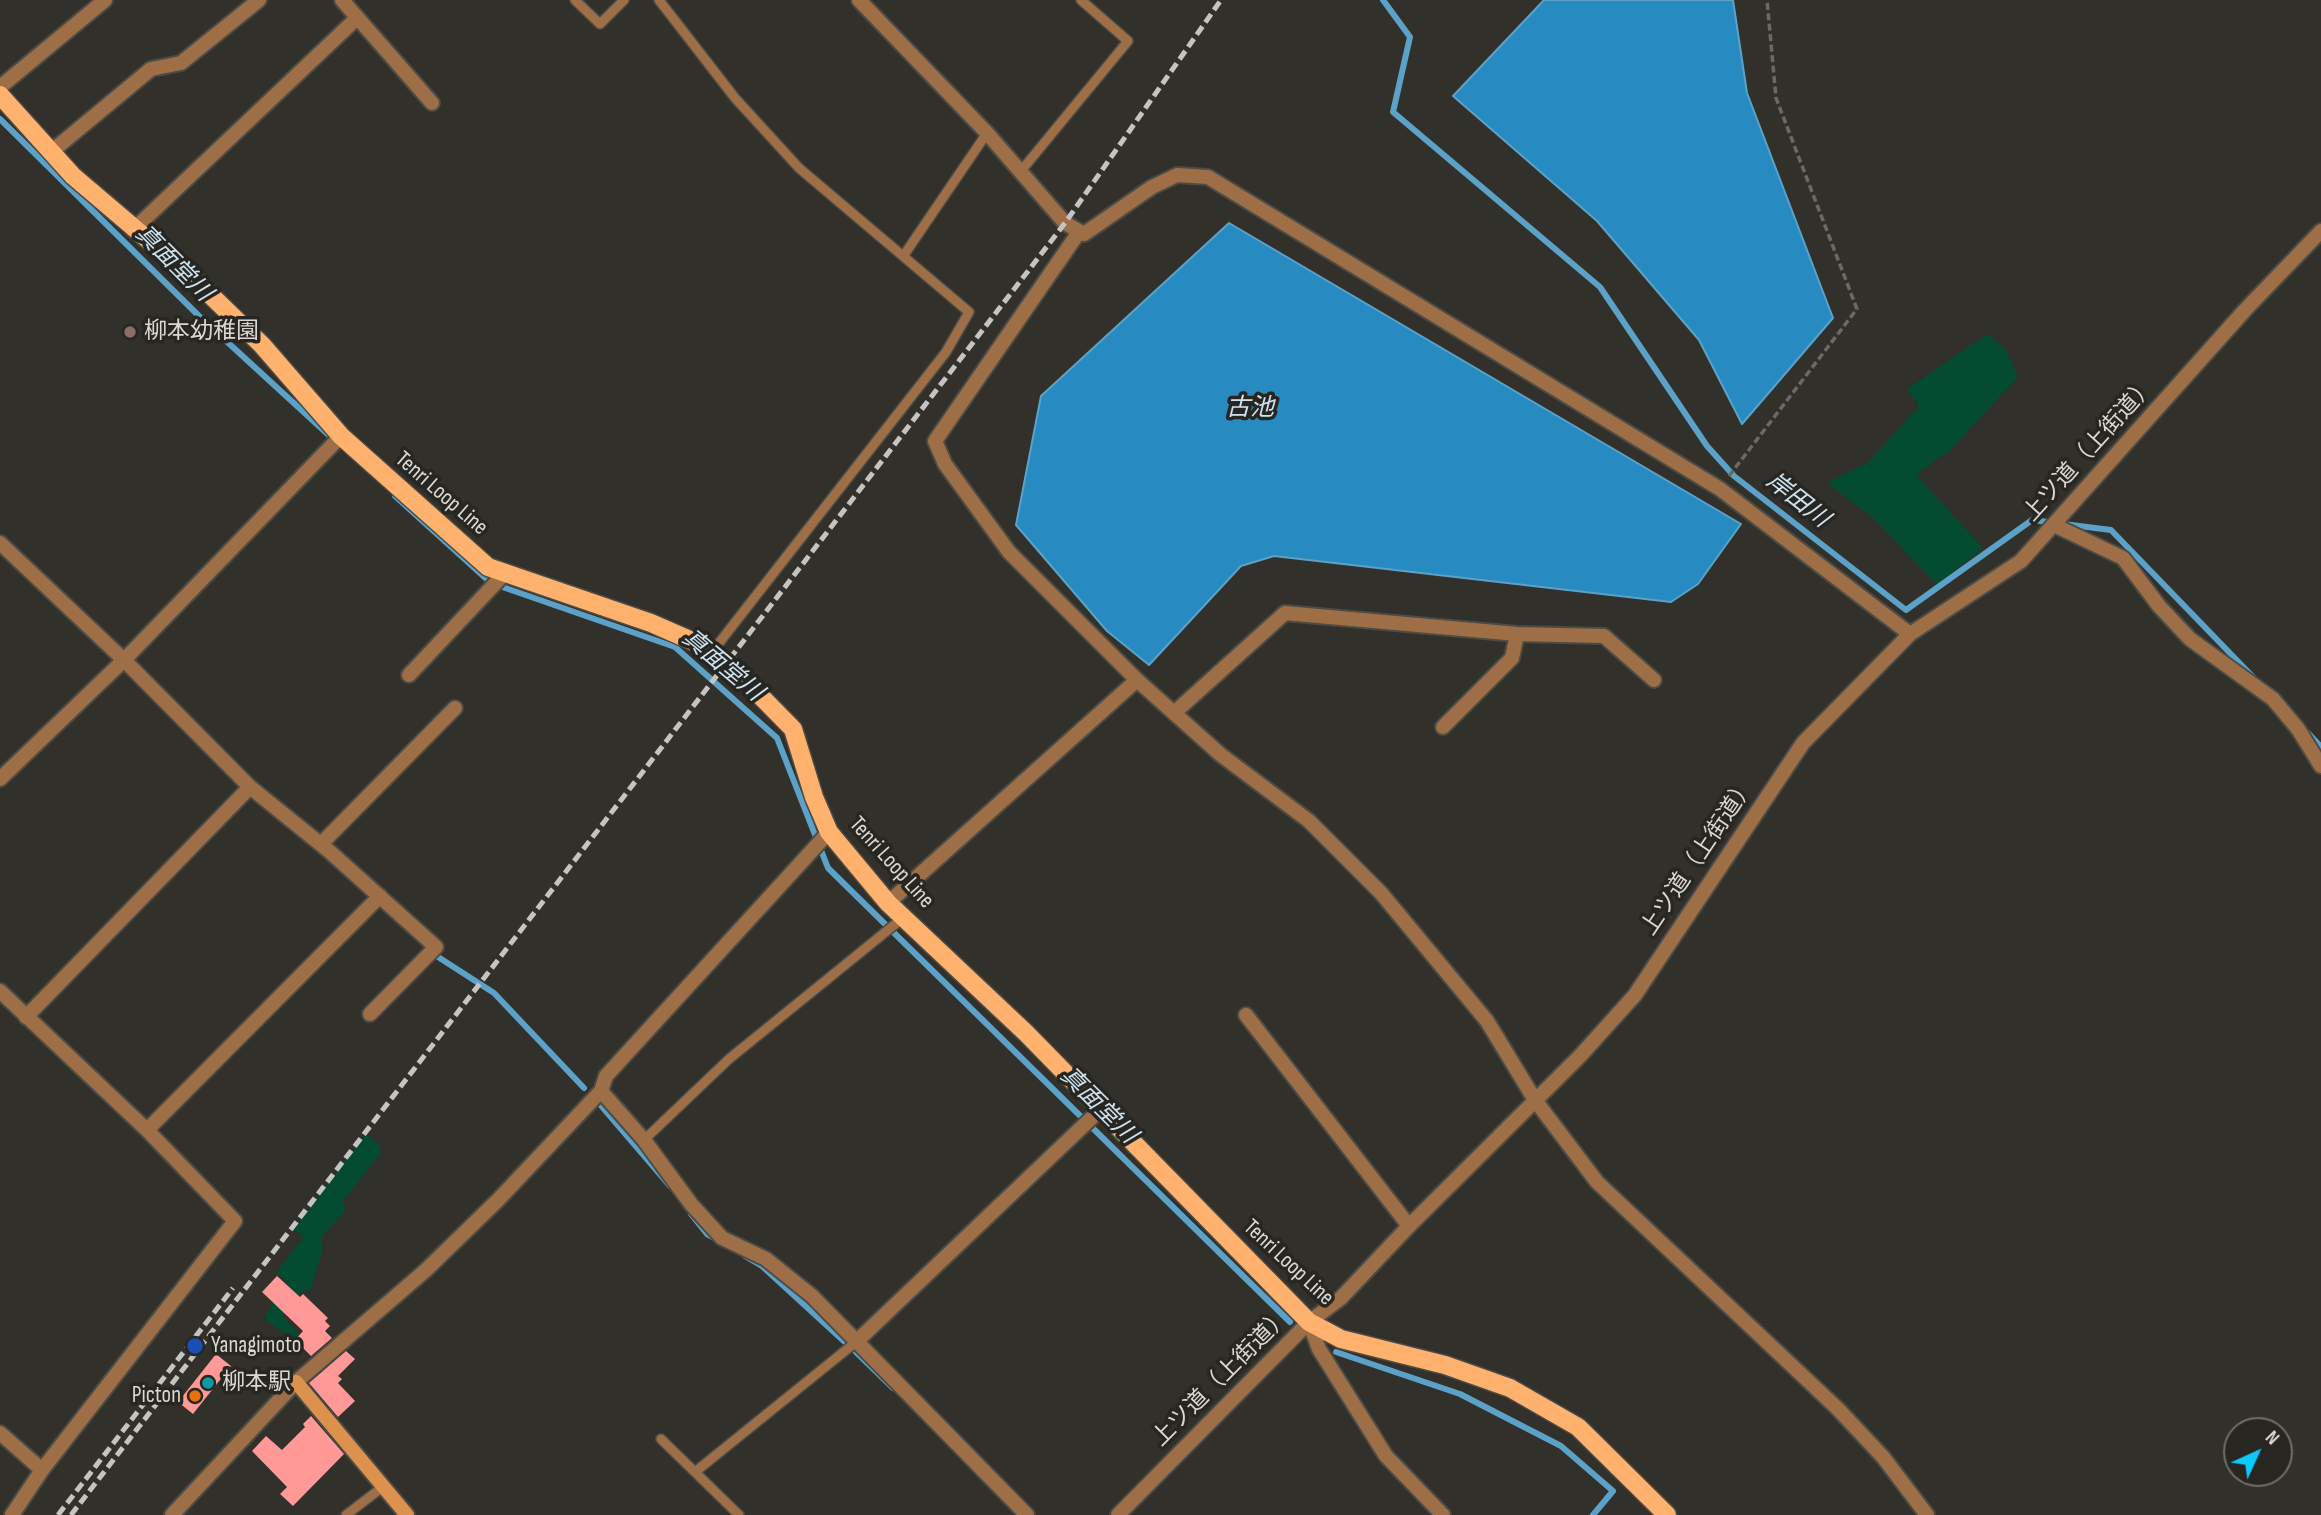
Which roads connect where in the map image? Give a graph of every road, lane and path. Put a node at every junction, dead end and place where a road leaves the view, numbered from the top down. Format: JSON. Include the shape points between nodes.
{"nodes":[{"id":1,"x":105,"y":0,"type":"edge"},
{"id":2,"x":259,"y":0,"type":"edge"},
{"id":3,"x":342,"y":0,"type":"edge"},
{"id":4,"x":575,"y":0,"type":"edge"},
{"id":5,"x":624,"y":0,"type":"edge"},
{"id":6,"x":659,"y":0,"type":"edge"},
{"id":7,"x":859,"y":0,"type":"edge"},
{"id":8,"x":1081,"y":0,"type":"edge"},
{"id":9,"x":1767,"y":0,"type":"edge"},
{"id":10,"x":357,"y":18,"type":"junction"},
{"id":11,"x":0,"y":87,"type":"edge"},
{"id":12,"x":0,"y":95,"type":"edge"},
{"id":13,"x":432,"y":103,"type":"dead end"},
{"id":14,"x":987,"y":133,"type":"junction"},
{"id":15,"x":51,"y":152,"type":"junction"},
{"id":16,"x":1021,"y":170,"type":"junction"},
{"id":17,"x":133,"y":230,"type":"junction"},
{"id":18,"x":2321,"y":231,"type":"edge"},
{"id":19,"x":1079,"y":232,"type":"junction"},
{"id":20,"x":904,"y":256,"type":"junction"},
{"id":21,"x":341,"y":436,"type":"junction"},
{"id":22,"x":1720,"y":489,"type":"junction"},
{"id":23,"x":2054,"y":525,"type":"junction"},
{"id":24,"x":0,"y":542,"type":"edge"},
{"id":25,"x":506,"y":572,"type":"junction"},
{"id":26,"x":1517,"y":634,"type":"junction"},
{"id":27,"x":1910,"y":634,"type":"junction"},
{"id":28,"x":712,"y":652,"type":"junction"},
{"id":29,"x":124,"y":660,"type":"junction"},
{"id":30,"x":409,"y":675,"type":"dead end"},
{"id":31,"x":1136,"y":680,"type":"junction"},
{"id":32,"x":1654,"y":680,"type":"dead end"},
{"id":33,"x":455,"y":708,"type":"dead end"},
{"id":34,"x":1174,"y":713,"type":"junction"},
{"id":35,"x":1443,"y":727,"type":"dead end"},
{"id":36,"x":2321,"y":766,"type":"edge"},
{"id":37,"x":0,"y":779,"type":"edge"},
{"id":38,"x":250,"y":787,"type":"junction"},
{"id":39,"x":829,"y":832,"type":"junction"},
{"id":40,"x":321,"y":844,"type":"junction"},
{"id":41,"x":380,"y":896,"type":"junction"},
{"id":42,"x":888,"y":903,"type":"junction"},
{"id":43,"x":904,"y":917,"type":"junction"},
{"id":44,"x":0,"y":991,"type":"edge"},
{"id":45,"x":370,"y":1014,"type":"dead end"},
{"id":46,"x":1246,"y":1015,"type":"dead end"},
{"id":47,"x":26,"y":1017,"type":"junction"},
{"id":48,"x":601,"y":1091,"type":"junction"},
{"id":49,"x":1535,"y":1100,"type":"junction"},
{"id":50,"x":1101,"y":1109,"type":"junction"},
{"id":51,"x":146,"y":1130,"type":"junction"},
{"id":52,"x":644,"y":1140,"type":"junction"},
{"id":53,"x":1409,"y":1226,"type":"junction"},
{"id":54,"x":1309,"y":1322,"type":"junction"},
{"id":55,"x":856,"y":1342,"type":"junction"},
{"id":56,"x":296,"y":1382,"type":"junction"},
{"id":57,"x":0,"y":1433,"type":"edge"},
{"id":58,"x":661,"y":1438,"type":"dead end"},
{"id":59,"x":42,"y":1470,"type":"junction"},
{"id":60,"x":695,"y":1472,"type":"junction"},
{"id":61,"x":384,"y":1486,"type":"junction"},
{"id":62,"x":12,"y":1515,"type":"edge"},
{"id":63,"x":172,"y":1515,"type":"edge"},
{"id":64,"x":346,"y":1515,"type":"edge"},
{"id":65,"x":407,"y":1515,"type":"edge"},
{"id":66,"x":739,"y":1515,"type":"edge"},
{"id":67,"x":1027,"y":1515,"type":"edge"},
{"id":68,"x":1118,"y":1515,"type":"edge"},
{"id":69,"x":1443,"y":1515,"type":"edge"},
{"id":70,"x":1667,"y":1515,"type":"edge"},
{"id":71,"x":1927,"y":1515,"type":"edge"}],
"edges":[{"from":1,"to":11,"type":"street"},
{"from":2,"to":15,"type":"street","via":[[181,63],[151,69]]},
{"from":3,"to":10,"type":"street"},
{"from":4,"to":5,"type":"lane","via":[[600,24]]},
{"from":6,"to":20,"type":"lane","via":[[734,98],[799,167]]},
{"from":7,"to":14,"type":"street"},
{"from":8,"to":16,"type":"lane","via":[[1128,41]]},
{"from":9,"to":22,"type":"path","via":[[1776,98],[1857,309]]},
{"from":10,"to":13,"type":"street"},
{"from":10,"to":17,"type":"street"},
{"from":12,"to":15,"type":"main road","name":"Tenri Loop Line"},
{"from":14,"to":16,"type":"street"},
{"from":14,"to":20,"type":"lane"},
{"from":15,"to":17,"type":"main road","name":"Tenri Loop Line"},
{"from":16,"to":19,"type":"street","via":[[1065,223]]},
{"from":17,"to":21,"type":"main road","name":"Tenri Loop Line","via":[[193,278],[262,345]]},
{"from":18,"to":23,"type":"street","name":"上ツ道（上街道）"},
{"from":19,"to":22,"type":"street","via":[[1084,234],[1177,175],[1208,177]]},
{"from":19,"to":31,"type":"street","via":[[935,441],[945,464],[1009,552]]},
{"from":20,"to":28,"type":"lane","via":[[969,312],[946,352]]},
{"from":21,"to":25,"type":"main road","name":"Tenri Loop Line","via":[[488,567]]},
{"from":21,"to":29,"type":"street"},
{"from":22,"to":27,"type":"street"},
{"from":23,"to":27,"type":"street","name":"上ツ道（上街道）","via":[[2021,561]]},
{"from":23,"to":36,"type":"street","via":[[2123,558],[2190,639],[2273,699]]},
{"from":24,"to":29,"type":"street"},
{"from":25,"to":28,"type":"main road","name":"Tenri Loop Line","via":[[650,624]]},
{"from":25,"to":30,"type":"street"},
{"from":26,"to":32,"type":"street","via":[[1604,636]]},
{"from":26,"to":34,"type":"street","via":[[1284,613]]},
{"from":26,"to":35,"type":"street","via":[[1512,658]]},
{"from":27,"to":49,"type":"street","name":"上ツ道（上街道）","via":[[1802,743],[1635,995]]},
{"from":28,"to":39,"type":"main road","name":"Tenri Loop Line","via":[[793,729]]},
{"from":29,"to":37,"type":"street"},
{"from":29,"to":38,"type":"street"},
{"from":31,"to":34,"type":"street"},
{"from":31,"to":42,"type":"street"},
{"from":33,"to":40,"type":"street"},
{"from":34,"to":49,"type":"street","via":[[1309,821],[1381,893],[1487,1021]]},
{"from":38,"to":40,"type":"street"},
{"from":38,"to":47,"type":"street"},
{"from":39,"to":42,"type":"main road","name":"Tenri Loop Line"},
{"from":39,"to":48,"type":"street","via":[[606,1076]]},
{"from":40,"to":41,"type":"street"},
{"from":41,"to":45,"type":"street","via":[[436,947]]},
{"from":41,"to":51,"type":"street"},
{"from":42,"to":43,"type":"main road","name":"Tenri Loop Line"},
{"from":43,"to":50,"type":"main road","name":"Tenri Loop Line"},
{"from":43,"to":52,"type":"lane","via":[[729,1059]]},
{"from":44,"to":47,"type":"street"},
{"from":46,"to":53,"type":"street"},
{"from":47,"to":51,"type":"street"},
{"from":48,"to":52,"type":"street"},
{"from":48,"to":56,"type":"street","via":[[426,1270]]},
{"from":49,"to":53,"type":"street","name":"上ツ道（上街道）"},
{"from":49,"to":71,"type":"street","via":[[1597,1182],[1838,1409],[1883,1457]]},
{"from":50,"to":54,"type":"main road","name":"Tenri Loop Line"},
{"from":50,"to":55,"type":"street"},
{"from":51,"to":59,"type":"street","via":[[235,1221]]},
{"from":52,"to":55,"type":"street","via":[[722,1238],[766,1259],[812,1296]]},
{"from":53,"to":54,"type":"street","name":"上ツ道（上街道）","via":[[1341,1298]]},
{"from":54,"to":68,"type":"street","name":"上ツ道（上街道）"},
{"from":54,"to":69,"type":"street","via":[[1320,1349],[1386,1456]]},
{"from":54,"to":70,"type":"main road","name":"Tenri Loop Line","via":[[1341,1339],[1445,1365],[1510,1388],[1578,1427]]},
{"from":55,"to":60,"type":"lane"},
{"from":55,"to":67,"type":"street"},
{"from":56,"to":61,"type":"main road"},
{"from":56,"to":63,"type":"street"},
{"from":57,"to":59,"type":"street"},
{"from":58,"to":60,"type":"lane"},
{"from":59,"to":62,"type":"street"},
{"from":60,"to":66,"type":"lane"},
{"from":61,"to":64,"type":"lane"},
{"from":61,"to":65,"type":"main road"}]}
